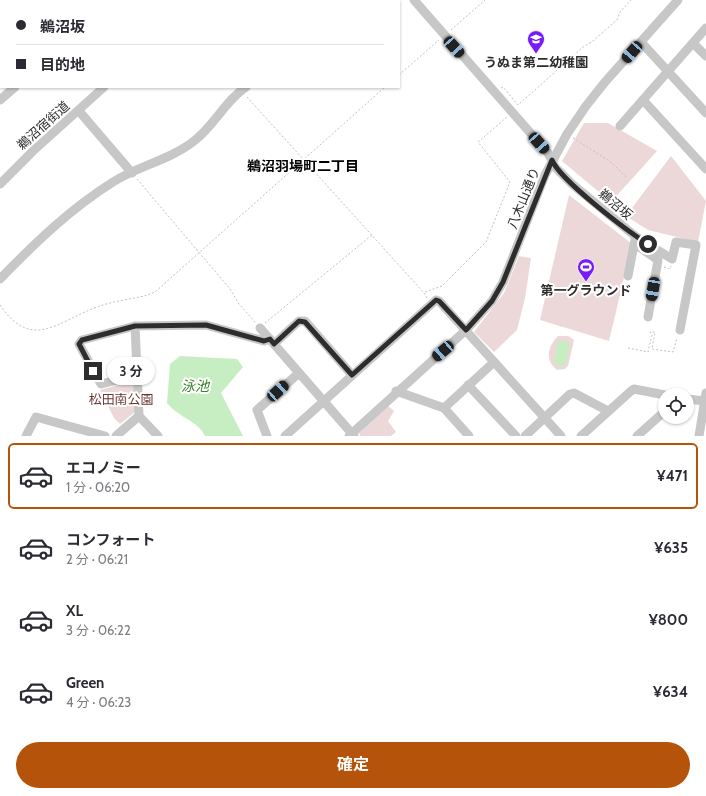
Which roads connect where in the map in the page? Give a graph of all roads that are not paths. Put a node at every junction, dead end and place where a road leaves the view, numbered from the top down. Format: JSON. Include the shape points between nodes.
{"nodes":[{"id":1,"x":414,"y":0,"type":"edge"},
{"id":2,"x":678,"y":0,"type":"edge"},
{"id":3,"x":706,"y":28,"type":"edge"},
{"id":4,"x":641,"y":42,"type":"junction"},
{"id":5,"x":693,"y":43,"type":"junction"},
{"id":6,"x":706,"y":56,"type":"edge"},
{"id":7,"x":668,"y":70,"type":"junction"},
{"id":8,"x":14,"y":88,"type":"edge"},
{"id":9,"x":103,"y":88,"type":"edge"},
{"id":10,"x":239,"y":89,"type":"edge"},
{"id":11,"x":0,"y":100,"type":"edge"},
{"id":12,"x":643,"y":100,"type":"junction"},
{"id":13,"x":78,"y":110,"type":"junction"},
{"id":14,"x":706,"y":113,"type":"edge"},
{"id":15,"x":620,"y":126,"type":"dead end"},
{"id":16,"x":552,"y":160,"type":"junction"},
{"id":17,"x":706,"y":169,"type":"edge"},
{"id":18,"x":132,"y":173,"type":"junction"},
{"id":19,"x":0,"y":184,"type":"edge"},
{"id":20,"x":635,"y":240,"type":"junction"},
{"id":21,"x":628,"y":276,"type":"dead end"},
{"id":22,"x":0,"y":279,"type":"edge"},
{"id":23,"x":648,"y":317,"type":"dead end"},
{"id":24,"x":135,"y":326,"type":"junction"},
{"id":25,"x":260,"y":328,"type":"road end"},
{"id":26,"x":466,"y":330,"type":"junction"},
{"id":27,"x":680,"y":330,"type":"road end"},
{"id":28,"x":272,"y":341,"type":"junction"},
{"id":29,"x":494,"y":362,"type":"junction"},
{"id":30,"x":299,"y":372,"type":"junction"},
{"id":31,"x":138,"y":375,"type":"junction"},
{"id":32,"x":352,"y":375,"type":"junction"},
{"id":33,"x":468,"y":385,"type":"junction"},
{"id":34,"x":396,"y":391,"type":"junction"},
{"id":35,"x":658,"y":394,"type":"edge"},
{"id":36,"x":705,"y":397,"type":"edge"},
{"id":37,"x":694,"y":398,"type":"edge"},
{"id":38,"x":324,"y":400,"type":"junction"},
{"id":39,"x":444,"y":408,"type":"junction"},
{"id":40,"x":608,"y":411,"type":"junction"},
{"id":41,"x":139,"y":416,"type":"junction"},
{"id":42,"x":658,"y":416,"type":"edge"},
{"id":43,"x":544,"y":418,"type":"junction"},
{"id":44,"x":700,"y":432,"type":"edge"},
{"id":45,"x":352,"y":435,"type":"edge"},
{"id":46,"x":26,"y":436,"type":"edge"},
{"id":47,"x":105,"y":436,"type":"edge"},
{"id":48,"x":116,"y":436,"type":"edge"},
{"id":49,"x":158,"y":436,"type":"edge"},
{"id":50,"x":267,"y":436,"type":"edge"},
{"id":51,"x":285,"y":436,"type":"edge"},
{"id":52,"x":469,"y":436,"type":"edge"},
{"id":53,"x":516,"y":436,"type":"edge"},
{"id":54,"x":525,"y":436,"type":"edge"},
{"id":55,"x":560,"y":436,"type":"edge"},
{"id":56,"x":581,"y":436,"type":"edge"},
{"id":57,"x":637,"y":436,"type":"edge"}],
"edges":[{"from":1,"to":16,"type":"street","name":"鵜沼坂"},
{"from":2,"to":4,"type":"street","name":"八木山通り"},
{"from":3,"to":5,"type":"street"},
{"from":4,"to":7,"type":"street"},
{"from":4,"to":16,"type":"street","name":"八木山通り","via":[[586,106]]},
{"from":5,"to":6,"type":"street"},
{"from":5,"to":7,"type":"street"},
{"from":7,"to":12,"type":"street"},
{"from":7,"to":14,"type":"street"},
{"from":8,"to":11,"type":"street"},
{"from":9,"to":13,"type":"street","name":"鵜沼宿街道"},
{"from":10,"to":18,"type":"street","via":[[208,129],[193,142],[170,156]]},
{"from":12,"to":15,"type":"street"},
{"from":12,"to":17,"type":"street"},
{"from":13,"to":18,"type":"street"},
{"from":13,"to":19,"type":"street","name":"鵜沼宿街道"},
{"from":16,"to":20,"type":"street","name":"鵜沼坂","via":[[555,167],[572,184]]},
{"from":16,"to":26,"type":"street","name":"八木山通り","via":[[503,282],[492,301]]},
{"from":18,"to":22,"type":"street","via":[[113,182],[53,226]]},
{"from":20,"to":21,"type":"street"},
{"from":20,"to":23,"type":"street","via":[[658,260]]},
{"from":20,"to":27,"type":"street","name":"鵜沼坂","via":[[672,259],[676,242],[696,244]]},
{"from":24,"to":28,"type":"street","via":[[206,325]]},
{"from":24,"to":31,"type":"street"},
{"from":24,"to":31,"type":"street","via":[[82,340],[79,344],[101,384]]},
{"from":25,"to":28,"type":"street"},
{"from":26,"to":29,"type":"street"},
{"from":26,"to":32,"type":"street","via":[[436,300]]},
{"from":26,"to":34,"type":"street","name":"八木山通り"},
{"from":28,"to":30,"type":"street"},
{"from":28,"to":32,"type":"street","via":[[299,321],[305,322]]},
{"from":29,"to":33,"type":"street"},
{"from":29,"to":43,"type":"street"},
{"from":30,"to":38,"type":"street"},
{"from":30,"to":50,"type":"street","via":[[257,410]]},
{"from":31,"to":41,"type":"street"},
{"from":32,"to":38,"type":"street"},
{"from":33,"to":39,"type":"street"},
{"from":33,"to":53,"type":"street"},
{"from":34,"to":39,"type":"street"},
{"from":34,"to":45,"type":"street","name":"八木山通り"},
{"from":35,"to":40,"type":"street","via":[[634,389]]},
{"from":36,"to":37,"type":"street"},
{"from":36,"to":44,"type":"street"},
{"from":38,"to":45,"type":"street"},
{"from":38,"to":51,"type":"street"},
{"from":39,"to":52,"type":"street"},
{"from":40,"to":43,"type":"street","via":[[574,393]]},
{"from":40,"to":56,"type":"street"},
{"from":41,"to":48,"type":"street"},
{"from":41,"to":49,"type":"street"},
{"from":42,"to":57,"type":"street"},
{"from":43,"to":54,"type":"street"},
{"from":43,"to":55,"type":"street"},
{"from":46,"to":47,"type":"street","via":[[36,417]]}]}
